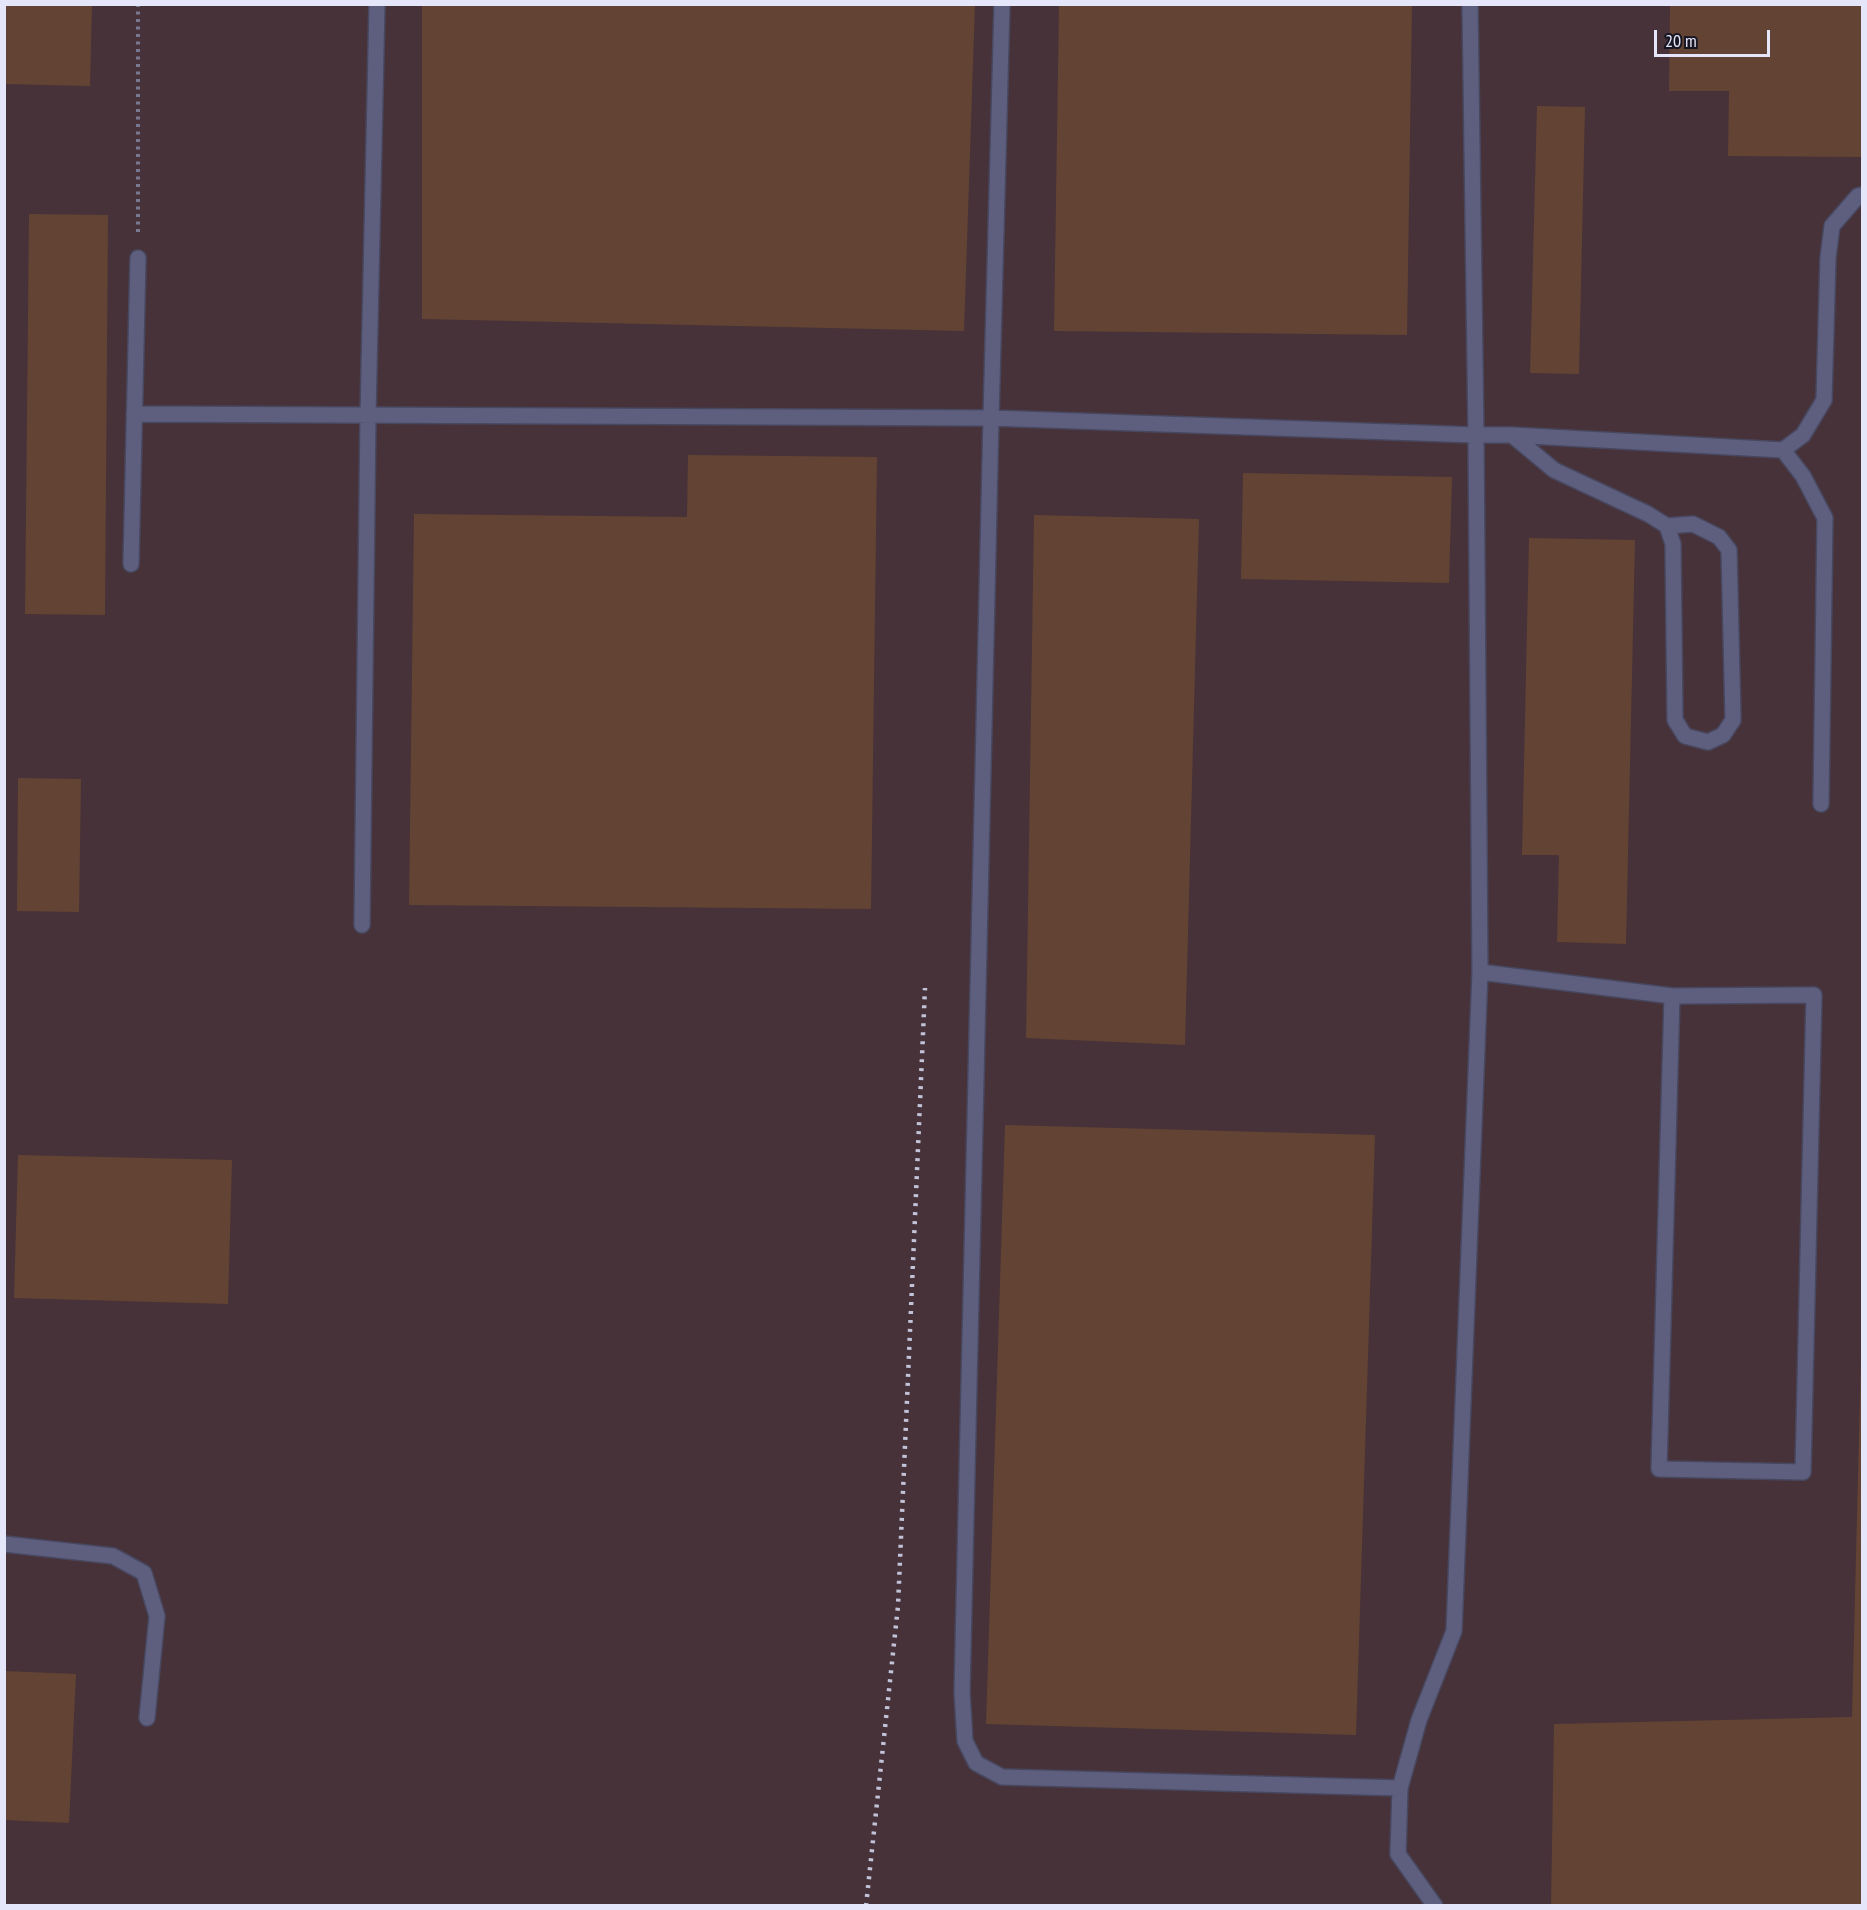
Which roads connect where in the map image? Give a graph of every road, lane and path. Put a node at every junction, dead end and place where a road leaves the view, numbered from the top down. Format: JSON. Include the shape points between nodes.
{"nodes":[{"id":1,"x":138,"y":4,"type":"edge"},
{"id":2,"x":376,"y":4,"type":"edge"},
{"id":3,"x":1002,"y":4,"type":"edge"},
{"id":4,"x":1470,"y":4,"type":"edge"},
{"id":5,"x":1863,"y":195,"type":"edge"},
{"id":6,"x":138,"y":258,"type":"joint"},
{"id":7,"x":134,"y":414,"type":"junction"},
{"id":8,"x":368,"y":416,"type":"junction"},
{"id":9,"x":991,"y":418,"type":"junction"},
{"id":10,"x":1476,"y":435,"type":"junction"},
{"id":11,"x":1512,"y":435,"type":"junction"},
{"id":12,"x":1783,"y":450,"type":"junction"},
{"id":13,"x":1667,"y":526,"type":"junction"},
{"id":14,"x":131,"y":564,"type":"dead end"},
{"id":15,"x":1821,"y":804,"type":"dead end"},
{"id":16,"x":362,"y":925,"type":"dead end"},
{"id":17,"x":1480,"y":972,"type":"junction"},
{"id":18,"x":1672,"y":996,"type":"junction"},
{"id":19,"x":4,"y":1544,"type":"edge"},
{"id":20,"x":147,"y":1718,"type":"dead end"},
{"id":21,"x":1400,"y":1788,"type":"junction"},
{"id":22,"x":1435,"y":1905,"type":"edge"}],
"edges":[{"from":1,"to":6,"type":"path"},
{"from":2,"to":8,"type":"lane"},
{"from":3,"to":9,"type":"lane"},
{"from":4,"to":10,"type":"lane"},
{"from":5,"to":12,"type":"lane","via":[[1832,226],[1824,400],[1803,435]]},
{"from":6,"to":7,"type":"lane"},
{"from":7,"to":8,"type":"lane"},
{"from":7,"to":14,"type":"lane"},
{"from":8,"to":9,"type":"lane"},
{"from":8,"to":16,"type":"lane"},
{"from":9,"to":10,"type":"lane"},
{"from":9,"to":21,"type":"lane","via":[[962,1692],[965,1741],[976,1763],[1002,1778]]},
{"from":10,"to":11,"type":"lane"},
{"from":10,"to":17,"type":"lane"},
{"from":11,"to":12,"type":"lane"},
{"from":11,"to":13,"type":"lane","via":[[1554,470]]},
{"from":12,"to":15,"type":"lane","via":[[1803,476],[1825,518]]},
{"from":13,"to":13,"type":"lane","via":[[1673,544],[1675,720],[1685,735],[1708,742],[1723,735],[1733,720],[1730,550],[1719,537],[1693,524]]},
{"from":17,"to":18,"type":"lane"},
{"from":17,"to":21,"type":"lane","via":[[1454,1631],[1419,1720]]},
{"from":18,"to":18,"type":"lane","via":[[1814,995],[1803,1472],[1659,1469]]},
{"from":19,"to":20,"type":"lane","via":[[113,1556],[144,1573],[157,1616]]},
{"from":21,"to":22,"type":"lane","via":[[1398,1854]]}]}
